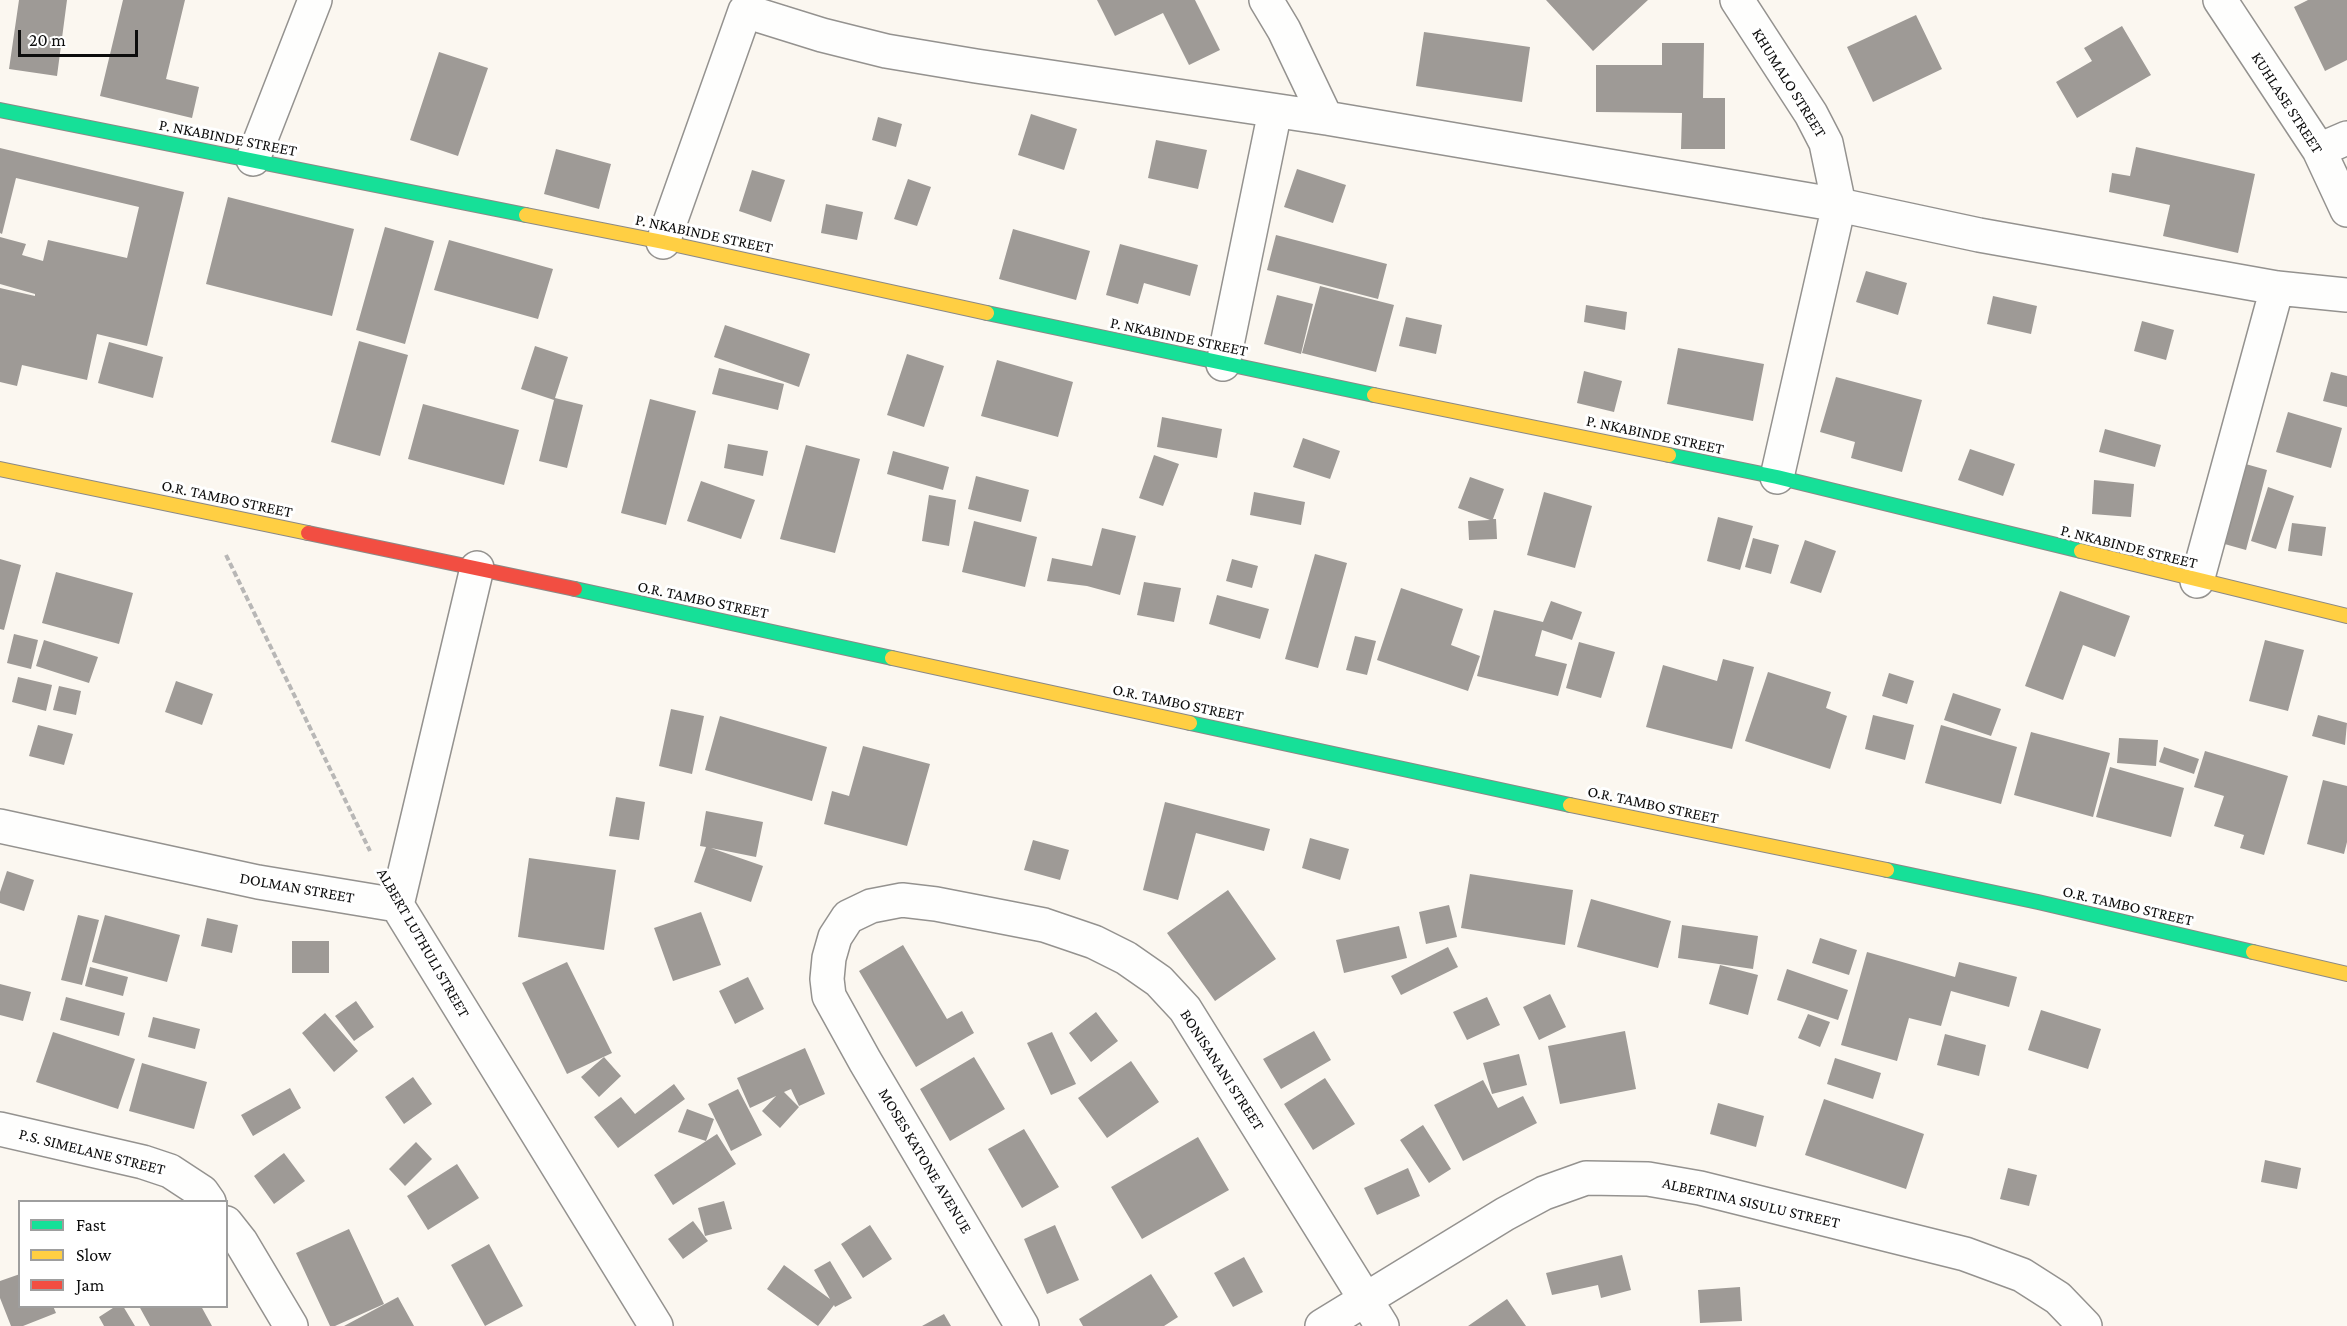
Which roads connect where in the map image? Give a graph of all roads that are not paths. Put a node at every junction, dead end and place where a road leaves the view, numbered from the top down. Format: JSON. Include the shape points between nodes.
{"nodes":[{"id":1,"x":315,"y":0,"type":"edge"},
{"id":2,"x":1266,"y":0,"type":"edge"},
{"id":3,"x":1737,"y":0,"type":"edge"},
{"id":4,"x":2220,"y":0,"type":"edge"},
{"id":5,"x":743,"y":5,"type":"edge"},
{"id":6,"x":0,"y":111,"type":"edge"},
{"id":7,"x":1275,"y":111,"type":"junction"},
{"id":8,"x":1326,"y":118,"type":"junction"},
{"id":9,"x":2333,"y":144,"type":"edge"},
{"id":10,"x":253,"y":159,"type":"junction"},
{"id":11,"x":1839,"y":206,"type":"junction"},
{"id":12,"x":2347,"y":210,"type":"edge"},
{"id":13,"x":663,"y":242,"type":"junction"},
{"id":14,"x":2277,"y":288,"type":"junction"},
{"id":15,"x":2347,"y":295,"type":"edge"},
{"id":16,"x":1223,"y":364,"type":"junction"},
{"id":17,"x":0,"y":469,"type":"edge"},
{"id":18,"x":1777,"y":477,"type":"junction"},
{"id":19,"x":477,"y":567,"type":"junction"},
{"id":20,"x":2197,"y":581,"type":"junction"},
{"id":21,"x":2347,"y":616,"type":"edge"},
{"id":22,"x":0,"y":826,"type":"edge"},
{"id":23,"x":396,"y":905,"type":"junction"},
{"id":24,"x":2347,"y":974,"type":"edge"},
{"id":25,"x":829,"y":996,"type":"joint"},
{"id":26,"x":0,"y":1129,"type":"edge"},
{"id":27,"x":208,"y":1200,"type":"edge"},
{"id":28,"x":228,"y":1226,"type":"edge"},
{"id":29,"x":1375,"y":1313,"type":"edge"},
{"id":30,"x":291,"y":1326,"type":"edge"},
{"id":31,"x":656,"y":1326,"type":"edge"},
{"id":32,"x":1022,"y":1326,"type":"edge"},
{"id":33,"x":1322,"y":1326,"type":"edge"},
{"id":34,"x":2085,"y":1326,"type":"edge"}],
"edges":[{"from":1,"to":10,"type":"street"},
{"from":2,"to":8,"type":"street"},
{"from":3,"to":11,"type":"street","name":"KHUMALO STREET","via":[[1821,133]]},
{"from":4,"to":9,"type":"street","name":"KUHLASE STREET"},
{"from":5,"to":7,"type":"street","via":[[822,35],[886,51]]},
{"from":5,"to":13,"type":"street"},
{"from":6,"to":10,"type":"street","name":"P. NKABINDE STREET"},
{"from":7,"to":8,"type":"street"},
{"from":7,"to":16,"type":"street"},
{"from":8,"to":11,"type":"street"},
{"from":9,"to":12,"type":"street","name":"KUHLASE STREET"},
{"from":10,"to":13,"type":"street","name":"P. NKABINDE STREET"},
{"from":11,"to":14,"type":"street"},
{"from":11,"to":18,"type":"street"},
{"from":13,"to":16,"type":"street","name":"P. NKABINDE STREET"},
{"from":14,"to":15,"type":"street"},
{"from":14,"to":20,"type":"street"},
{"from":16,"to":18,"type":"street","name":"P. NKABINDE STREET"},
{"from":17,"to":19,"type":"street","name":"O.R. TAMBO STREET"},
{"from":18,"to":20,"type":"street","name":"P. NKABINDE STREET"},
{"from":19,"to":23,"type":"street"},
{"from":19,"to":24,"type":"street","name":"O.R. TAMBO STREET","via":[[1446,778],[2027,899]]},
{"from":20,"to":21,"type":"street","name":"P. NKABINDE STREET"},
{"from":22,"to":23,"type":"street","name":"DOLMAN STREET","via":[[258,882]]},
{"from":23,"to":31,"type":"street","name":"ALBERT LUTHULI STREET"},
{"from":25,"to":29,"type":"street","name":"BONISANANI STREET","via":[[829,958],[835,937],[848,917],[871,906],[902,900],[1044,925],[1126,958],[1159,981],[1185,1009]]},
{"from":25,"to":32,"type":"street","name":"MOSES KATONE AVENUE"},
{"from":26,"to":27,"type":"street","name":"P.S. SIMELANE STREET","via":[[170,1171]]},
{"from":28,"to":30,"type":"street"},
{"from":29,"to":33,"type":"street","name":"ALBERTINA SISULU STREET"},
{"from":29,"to":34,"type":"street","name":"ALBERTINA SISULU STREET","via":[[1504,1214],[1544,1193],[1586,1178],[1648,1179],[1700,1188],[1965,1254],[2022,1275],[2058,1298]]}]}
